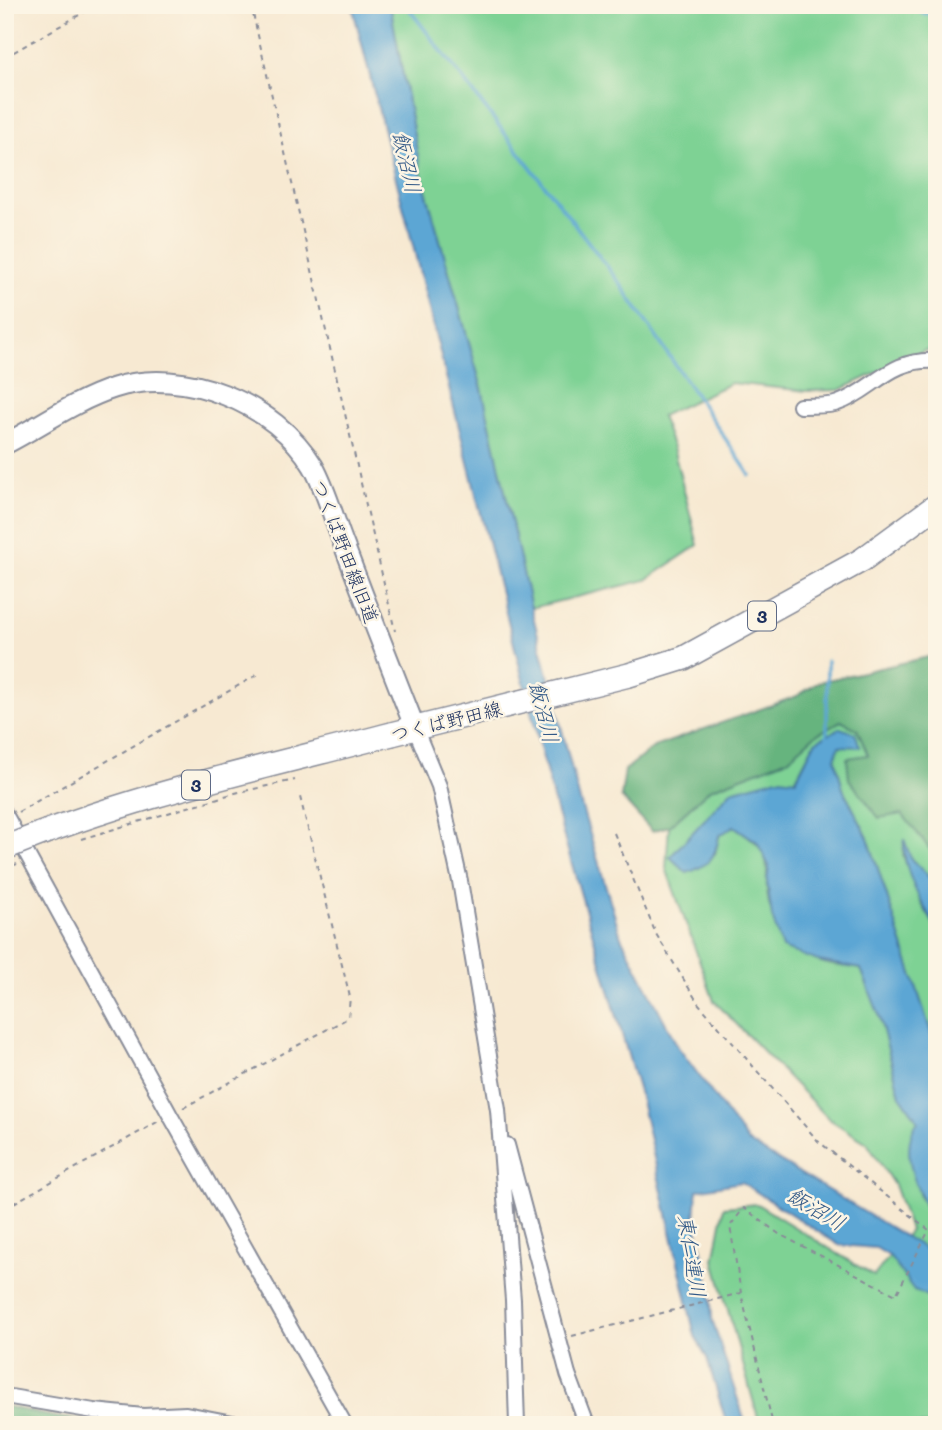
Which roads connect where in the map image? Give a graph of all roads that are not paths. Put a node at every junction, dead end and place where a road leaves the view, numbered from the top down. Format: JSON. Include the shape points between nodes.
{"nodes":[{"id":1,"x":937,"y":361,"type":"edge"},
{"id":2,"x":800,"y":406,"type":"dead end"},
{"id":3,"x":5,"y":444,"type":"edge"},
{"id":4,"x":937,"y":505,"type":"edge"},
{"id":5,"x":415,"y":728,"type":"junction"},
{"id":6,"x":6,"y":816,"type":"edge"},
{"id":7,"x":5,"y":848,"type":"edge"},
{"id":8,"x":498,"y":1110,"type":"junction"},
{"id":9,"x":5,"y":1396,"type":"edge"},
{"id":10,"x":243,"y":1425,"type":"edge"},
{"id":11,"x":345,"y":1425,"type":"edge"},
{"id":12,"x":517,"y":1425,"type":"edge"},
{"id":13,"x":587,"y":1425,"type":"edge"}],
"edges":[{"from":1,"to":2,"type":"street","via":[[925,360],[884,373],[838,404]]},
{"from":3,"to":5,"type":"street","name":"つくば野田線旧道","via":[[113,388],[145,382],[220,393],[272,421],[313,467]]},
{"from":4,"to":5,"type":"main road","name":"つくば野田線","number":"3","via":[[862,560],[708,646],[659,667]]},
{"from":5,"to":7,"type":"main road","name":"つくば野田線","number":"3","bridge":true,"via":[[115,808]]},
{"from":5,"to":8,"type":"street","via":[[439,786],[460,881]]},
{"from":6,"to":11,"type":"street"},
{"from":8,"to":12,"type":"street","via":[[513,1300]]},
{"from":8,"to":13,"type":"street","via":[[568,1374]]},
{"from":9,"to":10,"type":"street","via":[[143,1416],[186,1413]]}]}
